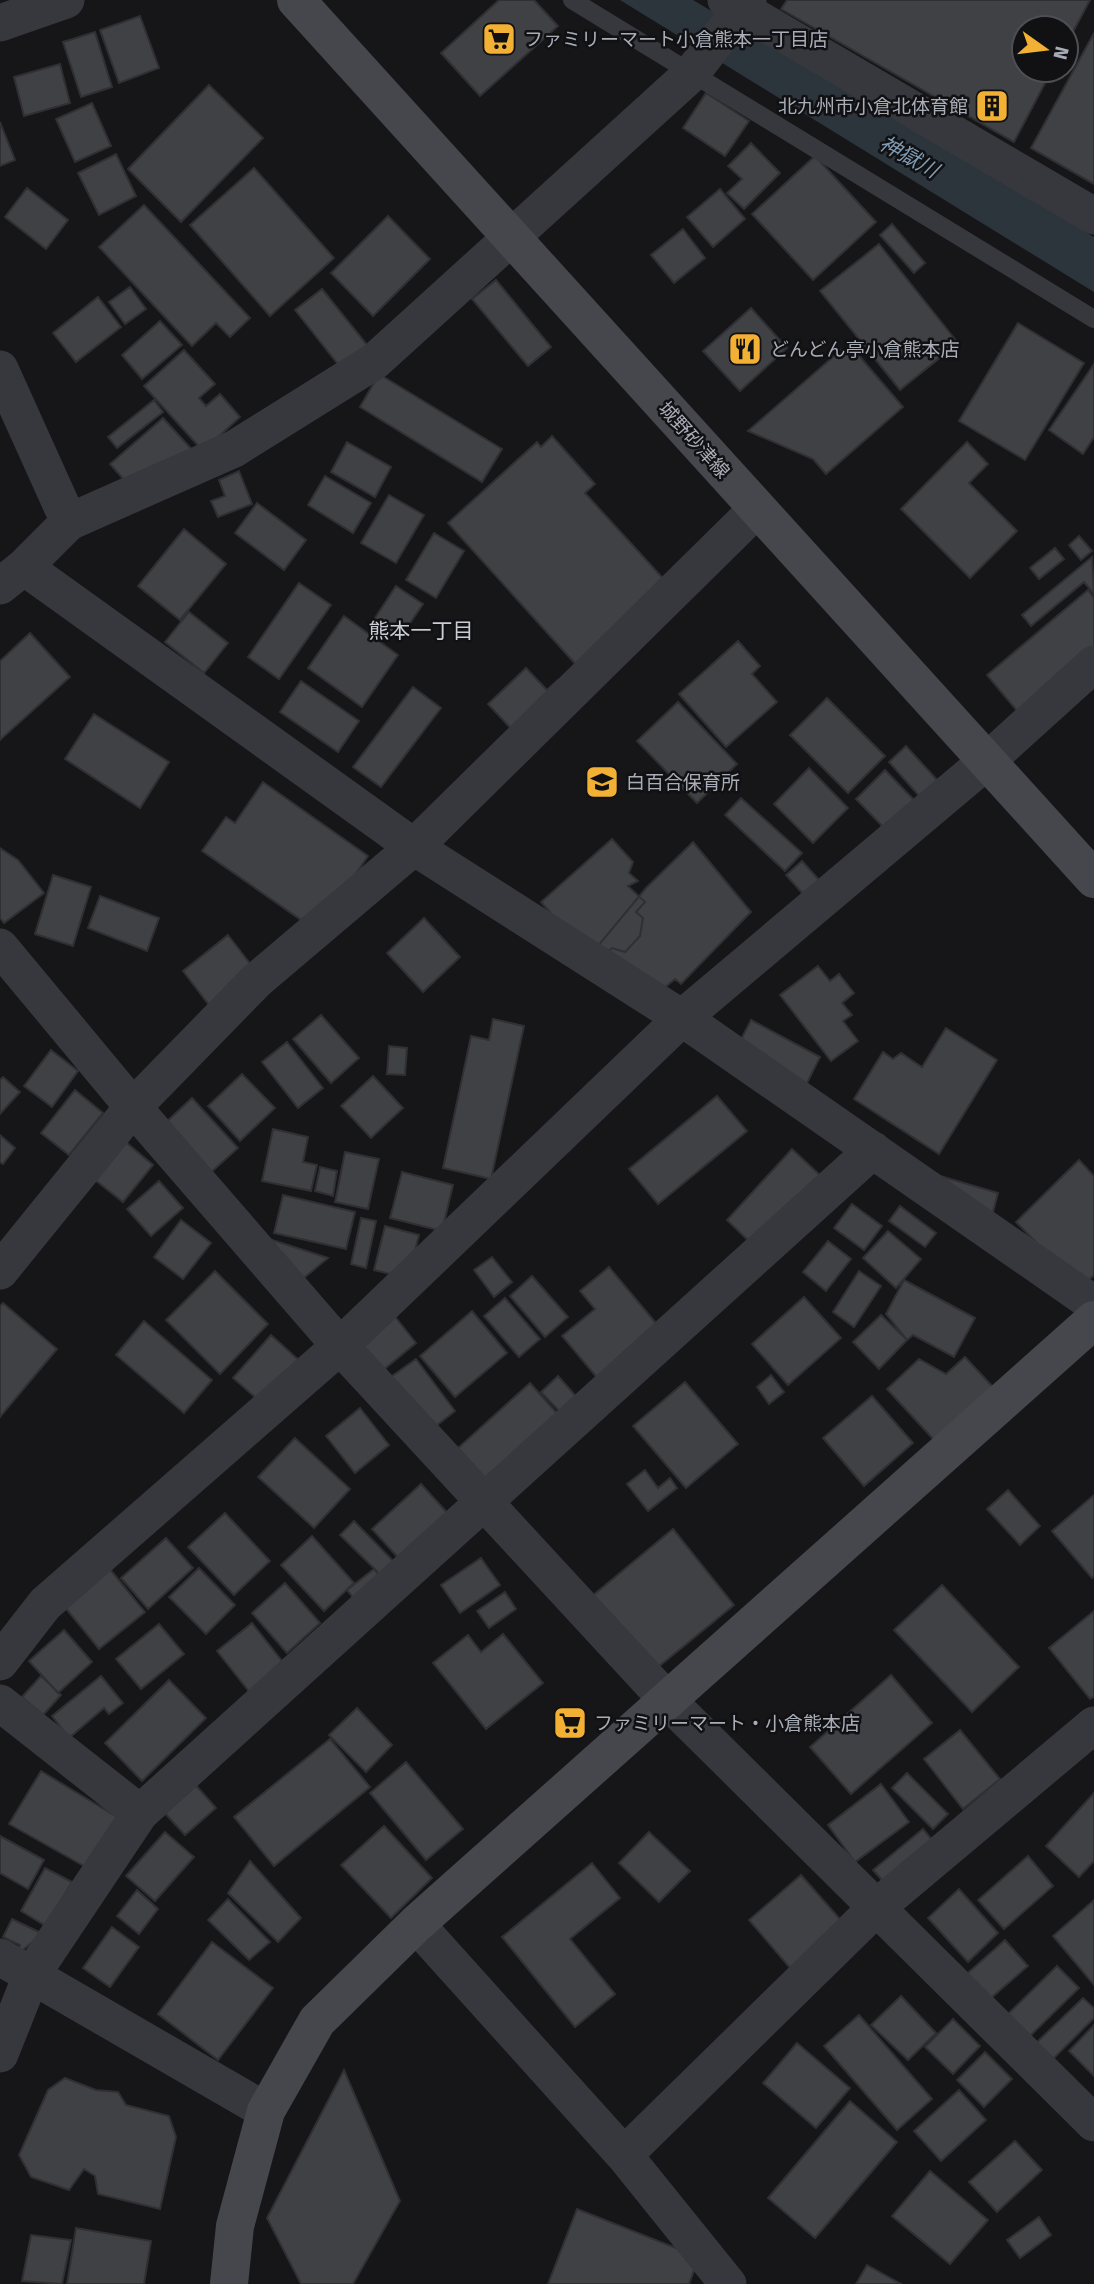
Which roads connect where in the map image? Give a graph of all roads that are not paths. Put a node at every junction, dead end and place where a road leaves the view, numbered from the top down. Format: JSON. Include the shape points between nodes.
{"nodes":[{"id":1,"x":66,"y":0,"type":"edge"},
{"id":2,"x":296,"y":0,"type":"edge"},
{"id":3,"x":572,"y":0,"type":"edge"},
{"id":4,"x":739,"y":3,"type":"edge"},
{"id":5,"x":0,"y":23,"type":"edge"},
{"id":6,"x":691,"y":74,"type":"junction"},
{"id":7,"x":1094,"y":216,"type":"edge"},
{"id":8,"x":512,"y":239,"type":"junction"},
{"id":9,"x":1094,"y":318,"type":"edge"},
{"id":10,"x":0,"y":369,"type":"edge"},
{"id":11,"x":757,"y":509,"type":"junction"},
{"id":12,"x":69,"y":522,"type":"junction"},
{"id":13,"x":12,"y":577,"type":"edge"},
{"id":14,"x":1094,"y":664,"type":"edge"},
{"id":15,"x":988,"y":760,"type":"junction"},
{"id":16,"x":414,"y":847,"type":"junction"},
{"id":17,"x":1094,"y":879,"type":"edge"},
{"id":18,"x":0,"y":947,"type":"edge"},
{"id":19,"x":682,"y":1018,"type":"junction"},
{"id":20,"x":133,"y":1107,"type":"junction"},
{"id":21,"x":873,"y":1150,"type":"junction"},
{"id":22,"x":0,"y":1271,"type":"edge"},
{"id":23,"x":1094,"y":1304,"type":"edge"},
{"id":24,"x":1094,"y":1320,"type":"edge"},
{"id":25,"x":340,"y":1346,"type":"junction"},
{"id":26,"x":484,"y":1502,"type":"junction"},
{"id":27,"x":0,"y":1662,"type":"edge"},
{"id":28,"x":668,"y":1701,"type":"junction"},
{"id":29,"x":0,"y":1703,"type":"edge"},
{"id":30,"x":1094,"y":1725,"type":"edge"},
{"id":31,"x":141,"y":1813,"type":"junction"},
{"id":32,"x":876,"y":1908,"type":"junction"},
{"id":33,"x":416,"y":1924,"type":"junction"},
{"id":34,"x":0,"y":1958,"type":"edge"},
{"id":35,"x":31,"y":1976,"type":"junction"},
{"id":36,"x":0,"y":2054,"type":"edge"},
{"id":37,"x":1088,"y":2107,"type":"edge"},
{"id":38,"x":266,"y":2111,"type":"junction"},
{"id":39,"x":624,"y":2155,"type":"junction"},
{"id":40,"x":229,"y":2284,"type":"edge"},
{"id":41,"x":728,"y":2284,"type":"edge"}],
"edges":[{"from":1,"to":5,"type":"street"},
{"from":2,"to":8,"type":"street","name":"城野砂津線"},
{"from":3,"to":6,"type":"lane"},
{"from":4,"to":6,"type":"street"},
{"from":4,"to":7,"type":"street"},
{"from":6,"to":8,"type":"street"},
{"from":6,"to":9,"type":"lane"},
{"from":8,"to":11,"type":"street","name":"城野砂津線"},
{"from":8,"to":12,"type":"street","via":[[375,361],[234,449]]},
{"from":10,"to":12,"type":"street"},
{"from":11,"to":15,"type":"street","name":"城野砂津線"},
{"from":11,"to":16,"type":"street"},
{"from":12,"to":13,"type":"street"},
{"from":13,"to":16,"type":"street"},
{"from":14,"to":15,"type":"street"},
{"from":15,"to":17,"type":"street","name":"城野砂津線"},
{"from":15,"to":19,"type":"street"},
{"from":16,"to":19,"type":"street"},
{"from":16,"to":20,"type":"street","via":[[256,981]]},
{"from":18,"to":20,"type":"street"},
{"from":19,"to":21,"type":"street"},
{"from":19,"to":25,"type":"street"},
{"from":20,"to":22,"type":"street"},
{"from":20,"to":25,"type":"street"},
{"from":21,"to":23,"type":"street"},
{"from":21,"to":26,"type":"street"},
{"from":24,"to":28,"type":"street"},
{"from":25,"to":26,"type":"street"},
{"from":25,"to":27,"type":"street","via":[[45,1604]]},
{"from":26,"to":28,"type":"street"},
{"from":26,"to":31,"type":"street"},
{"from":28,"to":32,"type":"street"},
{"from":28,"to":33,"type":"street"},
{"from":29,"to":31,"type":"street"},
{"from":30,"to":32,"type":"street"},
{"from":31,"to":35,"type":"street"},
{"from":32,"to":37,"type":"street"},
{"from":32,"to":39,"type":"street"},
{"from":33,"to":38,"type":"street","via":[[317,2021]]},
{"from":33,"to":39,"type":"street"},
{"from":34,"to":35,"type":"street"},
{"from":35,"to":36,"type":"street"},
{"from":35,"to":38,"type":"street"},
{"from":38,"to":40,"type":"street","via":[[235,2226]]},
{"from":39,"to":41,"type":"street"}]}
